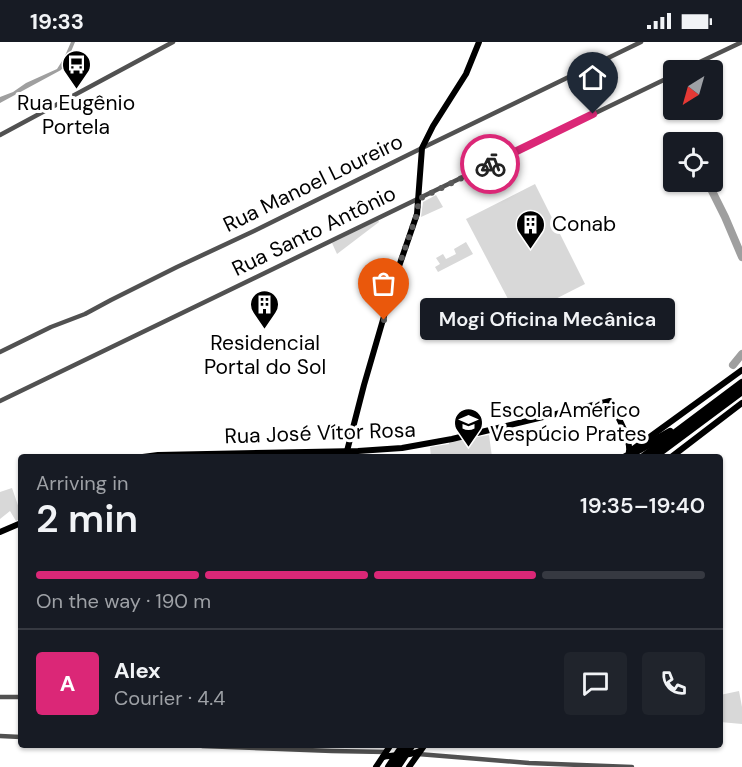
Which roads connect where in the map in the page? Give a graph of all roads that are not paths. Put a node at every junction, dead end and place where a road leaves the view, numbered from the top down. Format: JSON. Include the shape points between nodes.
{"nodes":[{"id":1,"x":173,"y":42,"type":"edge"},
{"id":2,"x":479,"y":42,"type":"edge"},
{"id":3,"x":641,"y":42,"type":"edge"},
{"id":4,"x":742,"y":42,"type":"edge"},
{"id":5,"x":704,"y":60,"type":"edge"},
{"id":6,"x":663,"y":80,"type":"edge"},
{"id":7,"x":0,"y":135,"type":"edge"},
{"id":8,"x":422,"y":148,"type":"junction"},
{"id":9,"x":419,"y":199,"type":"junction"},
{"id":10,"x":376,"y":219,"type":"junction"},
{"id":11,"x":380,"y":225,"type":"dead end"},
{"id":12,"x":0,"y":352,"type":"edge"},
{"id":13,"x":742,"y":370,"type":"edge"},
{"id":14,"x":742,"y":383,"type":"edge"},
{"id":15,"x":742,"y":391,"type":"edge"},
{"id":16,"x":0,"y":400,"type":"edge"},
{"id":17,"x":742,"y":403,"type":"edge"},
{"id":18,"x":702,"y":413,"type":"junction"},
{"id":19,"x":626,"y":435,"type":"junction"},
{"id":20,"x":645,"y":440,"type":"junction"},
{"id":21,"x":347,"y":451,"type":"junction"},
{"id":22,"x":205,"y":454,"type":"edge"},
{"id":23,"x":626,"y":454,"type":"edge"},
{"id":24,"x":628,"y":454,"type":"edge"},
{"id":25,"x":629,"y":454,"type":"edge"},
{"id":26,"x":647,"y":454,"type":"edge"},
{"id":27,"x":657,"y":454,"type":"edge"},
{"id":28,"x":675,"y":454,"type":"edge"},
{"id":29,"x":18,"y":524,"type":"edge"},
{"id":30,"x":0,"y":532,"type":"edge"},
{"id":31,"x":0,"y":697,"type":"edge"},
{"id":32,"x":18,"y":698,"type":"edge"},
{"id":33,"x":0,"y":736,"type":"edge"},
{"id":34,"x":18,"y":737,"type":"edge"},
{"id":35,"x":254,"y":748,"type":"edge"},
{"id":36,"x":421,"y":750,"type":"edge"},
{"id":37,"x":397,"y":753,"type":"edge"},
{"id":38,"x":411,"y":765,"type":"edge"},
{"id":39,"x":376,"y":767,"type":"edge"},
{"id":40,"x":389,"y":767,"type":"edge"},
{"id":41,"x":632,"y":767,"type":"edge"}],
"edges":[{"from":1,"to":7,"type":"street"},
{"from":2,"to":8,"type":"main road","via":[[466,74]]},
{"from":3,"to":8,"type":"street","name":"Rua Manoel Loureiro"},
{"from":4,"to":5,"type":"street"},
{"from":6,"to":9,"type":"street","name":"Rua Santo Antônio"},
{"from":8,"to":9,"type":"main road"},
{"from":8,"to":12,"type":"street","name":"Rua Manoel Loureiro","via":[[86,314]]},
{"from":9,"to":10,"type":"street","name":"Rua Santo Antônio"},
{"from":9,"to":21,"type":"main road"},
{"from":10,"to":11,"type":"street"},
{"from":10,"to":16,"type":"street","name":"Rua Santo Antônio"},
{"from":13,"to":20,"type":"main road"},
{"from":14,"to":18,"type":"highway"},
{"from":15,"to":27,"type":"highway"},
{"from":17,"to":28,"type":"main road"},
{"from":18,"to":25,"type":"highway"},
{"from":18,"to":26,"type":"highway"},
{"from":19,"to":20,"type":"main road","via":[[637,441]]},
{"from":19,"to":21,"type":"main road","name":"Rua José Vítor Rosa","via":[[610,401],[425,445]]},
{"from":19,"to":23,"type":"main road","via":[[629,446]]},
{"from":20,"to":24,"type":"main road"},
{"from":21,"to":22,"type":"main road","name":"Rua José Vítor Rosa"},
{"from":29,"to":30,"type":"main road"},
{"from":31,"to":32,"type":"street"},
{"from":33,"to":34,"type":"street"},
{"from":35,"to":37,"type":"street"},
{"from":36,"to":37,"type":"main road"},
{"from":36,"to":38,"type":"main road"},
{"from":36,"to":41,"type":"street","via":[[529,763]]},
{"from":37,"to":38,"type":"main road","via":[[411,758]]},
{"from":37,"to":39,"type":"main road"},
{"from":37,"to":40,"type":"highway"}]}
